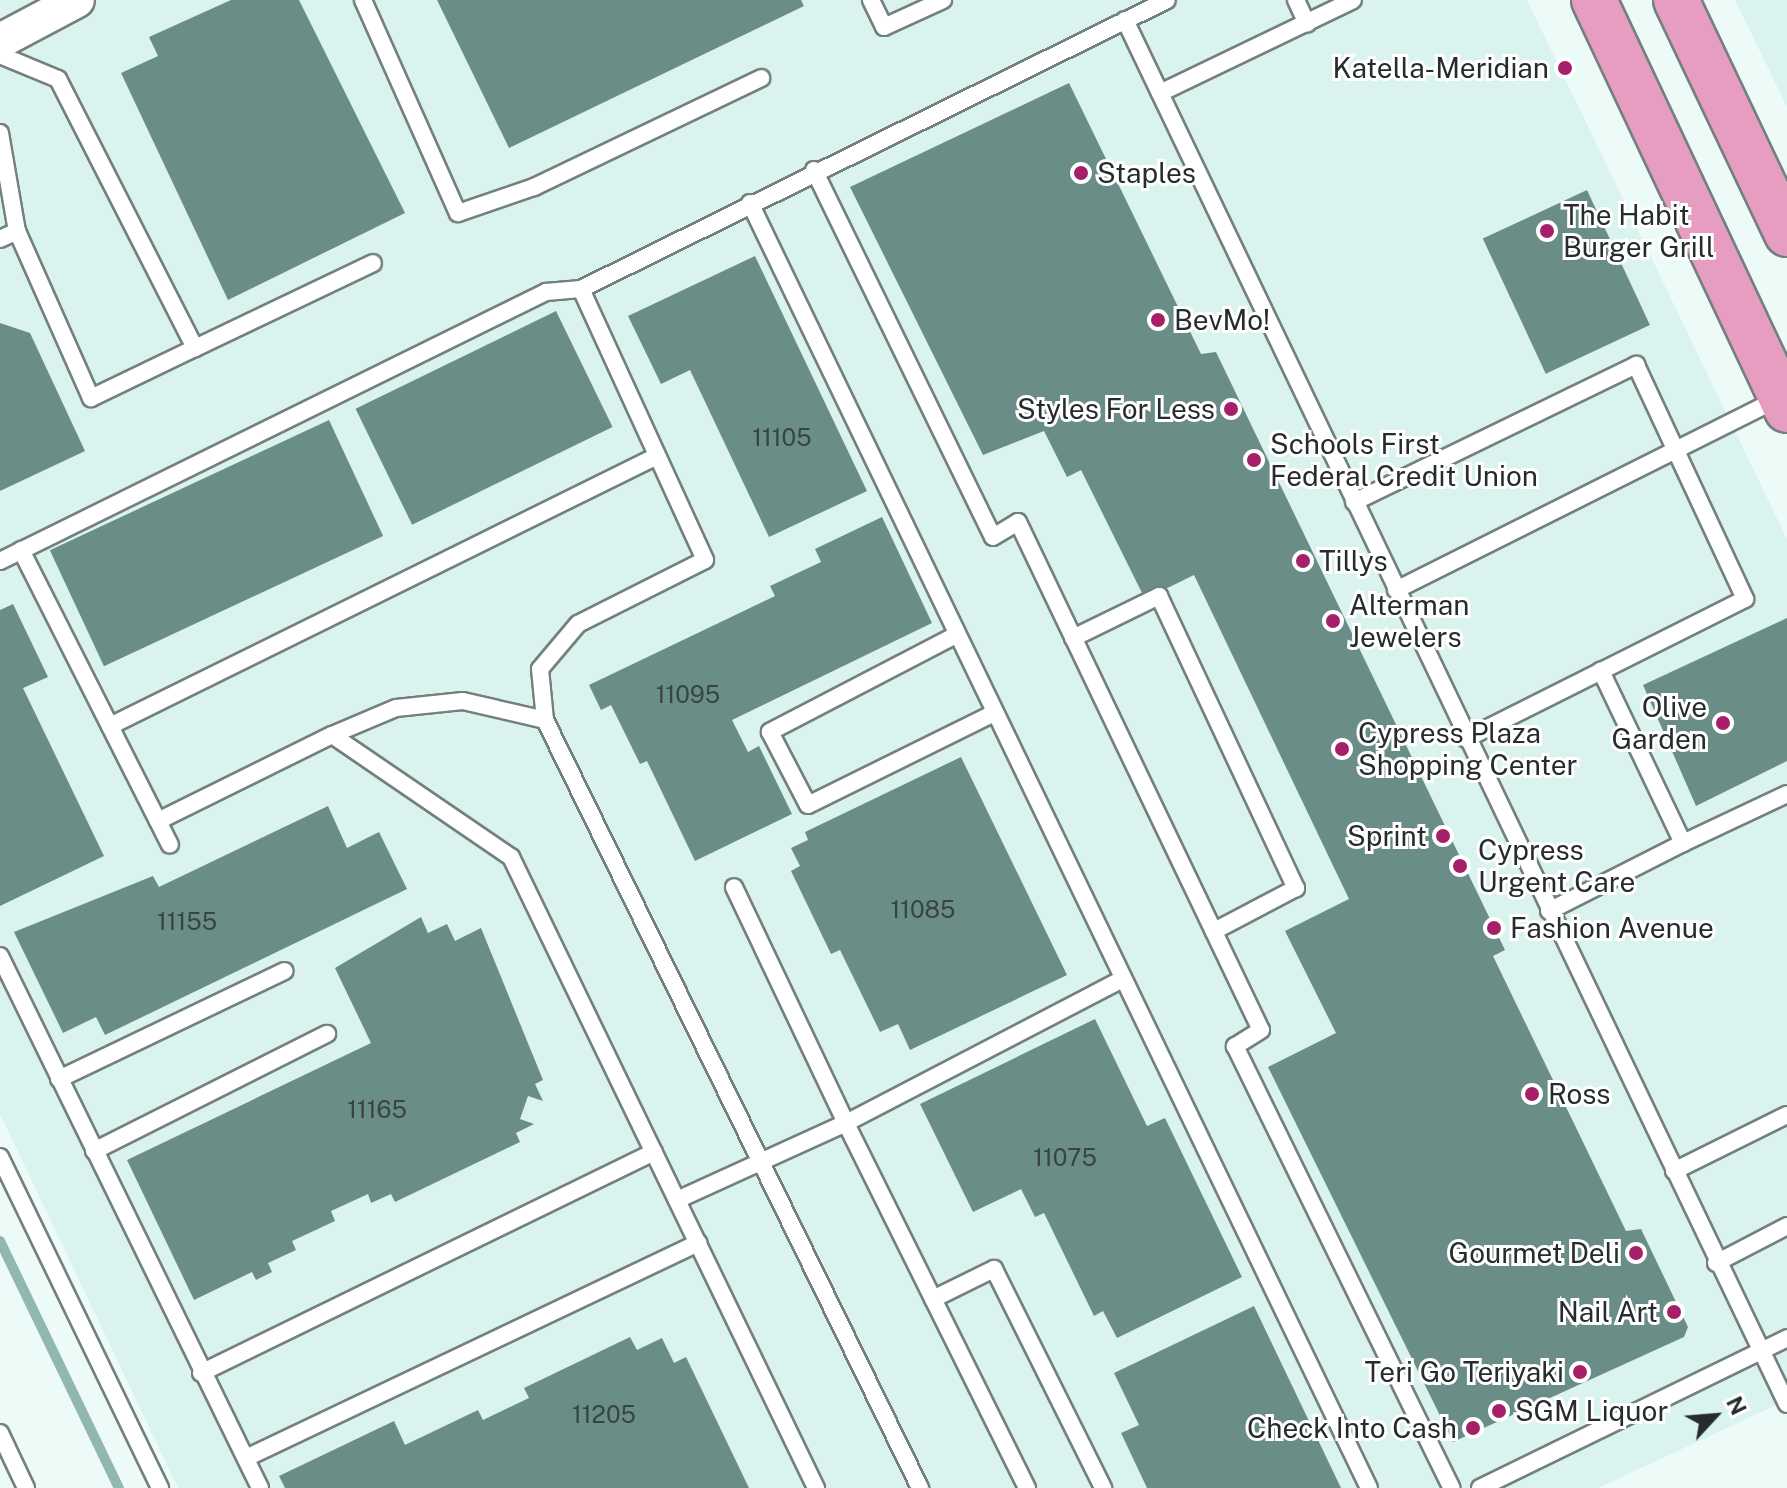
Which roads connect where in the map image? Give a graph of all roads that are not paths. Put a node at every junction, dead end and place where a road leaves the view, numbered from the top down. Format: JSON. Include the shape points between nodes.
{"nodes":[{"id":1,"x":77,"y":0,"type":"edge"},
{"id":2,"x":363,"y":0,"type":"edge"},
{"id":3,"x":871,"y":0,"type":"edge"},
{"id":4,"x":943,"y":0,"type":"edge"},
{"id":5,"x":1167,"y":0,"type":"edge"},
{"id":6,"x":1296,"y":0,"type":"edge"},
{"id":7,"x":1353,"y":0,"type":"edge"},
{"id":8,"x":1594,"y":0,"type":"edge"},
{"id":9,"x":1676,"y":0,"type":"edge"},
{"id":10,"x":1125,"y":20,"type":"junction"},
{"id":11,"x":1307,"y":24,"type":"junction"},
{"id":12,"x":0,"y":41,"type":"edge"},
{"id":13,"x":0,"y":55,"type":"edge"},
{"id":14,"x":761,"y":78,"type":"dead end"},
{"id":15,"x":1160,"y":93,"type":"junction"},
{"id":16,"x":0,"y":133,"type":"edge"},
{"id":17,"x":814,"y":170,"type":"junction"},
{"id":18,"x":750,"y":203,"type":"junction"},
{"id":19,"x":17,"y":231,"type":"junction"},
{"id":20,"x":1787,"y":234,"type":"edge"},
{"id":21,"x":0,"y":239,"type":"edge"},
{"id":22,"x":373,"y":263,"type":"dead end"},
{"id":23,"x":581,"y":289,"type":"junction"},
{"id":24,"x":195,"y":348,"type":"junction"},
{"id":25,"x":1784,"y":403,"type":"edge"},
{"id":26,"x":1674,"y":446,"type":"junction"},
{"id":27,"x":657,"y":456,"type":"junction"},
{"id":28,"x":1354,"y":502,"type":"junction"},
{"id":29,"x":21,"y":550,"type":"junction"},
{"id":30,"x":0,"y":561,"type":"edge"},
{"id":31,"x":1396,"y":590,"type":"junction"},
{"id":32,"x":956,"y":635,"type":"junction"},
{"id":33,"x":1073,"y":638,"type":"junction"},
{"id":34,"x":1601,"y":671,"type":"junction"},
{"id":35,"x":994,"y":713,"type":"junction"},
{"id":36,"x":545,"y":720,"type":"junction"},
{"id":37,"x":110,"y":726,"type":"junction"},
{"id":38,"x":332,"y":735,"type":"junction"},
{"id":39,"x":1466,"y":739,"type":"junction"},
{"id":40,"x":1787,"y":794,"type":"edge"},
{"id":41,"x":158,"y":821,"type":"junction"},
{"id":42,"x":1683,"y":843,"type":"junction"},
{"id":43,"x":170,"y":845,"type":"dead end"},
{"id":44,"x":734,"y":887,"type":"dead end"},
{"id":45,"x":1549,"y":911,"type":"junction"},
{"id":46,"x":1214,"y":931,"type":"junction"},
{"id":47,"x":0,"y":956,"type":"edge"},
{"id":48,"x":284,"y":971,"type":"dead end"},
{"id":49,"x":1121,"y":980,"type":"junction"},
{"id":50,"x":327,"y":1034,"type":"dead end"},
{"id":51,"x":59,"y":1079,"type":"junction"},
{"id":52,"x":1787,"y":1115,"type":"edge"},
{"id":53,"x":846,"y":1123,"type":"junction"},
{"id":54,"x":94,"y":1151,"type":"junction"},
{"id":55,"x":654,"y":1152,"type":"junction"},
{"id":56,"x":0,"y":1157,"type":"edge"},
{"id":57,"x":760,"y":1162,"type":"junction"},
{"id":58,"x":1674,"y":1171,"type":"junction"},
{"id":59,"x":677,"y":1200,"type":"junction"},
{"id":60,"x":1787,"y":1226,"type":"edge"},
{"id":61,"x":698,"y":1243,"type":"junction"},
{"id":62,"x":1716,"y":1263,"type":"junction"},
{"id":63,"x":933,"y":1299,"type":"junction"},
{"id":64,"x":1787,"y":1338,"type":"edge"},
{"id":65,"x":1762,"y":1350,"type":"junction"},
{"id":66,"x":201,"y":1373,"type":"junction"},
{"id":67,"x":1787,"y":1404,"type":"edge"},
{"id":68,"x":0,"y":1433,"type":"edge"},
{"id":69,"x":246,"y":1458,"type":"junction"},
{"id":70,"x":26,"y":1488,"type":"edge"},
{"id":71,"x":160,"y":1488,"type":"edge"},
{"id":72,"x":260,"y":1488,"type":"edge"},
{"id":73,"x":816,"y":1488,"type":"edge"},
{"id":74,"x":920,"y":1488,"type":"edge"},
{"id":75,"x":1027,"y":1488,"type":"edge"},
{"id":76,"x":1103,"y":1488,"type":"edge"},
{"id":77,"x":1369,"y":1488,"type":"edge"},
{"id":78,"x":1452,"y":1488,"type":"edge"},
{"id":79,"x":1480,"y":1488,"type":"edge"}],
"edges":[{"from":1,"to":12,"type":"street"},
{"from":2,"to":14,"type":"lane","via":[[458,213],[534,187]]},
{"from":3,"to":4,"type":"lane","via":[[884,27]]},
{"from":5,"to":10,"type":"lane"},
{"from":6,"to":11,"type":"lane"},
{"from":7,"to":11,"type":"lane"},
{"from":8,"to":25,"type":"main road"},
{"from":9,"to":20,"type":"main road"},
{"from":10,"to":15,"type":"lane"},
{"from":10,"to":17,"type":"lane"},
{"from":11,"to":15,"type":"lane"},
{"from":13,"to":24,"type":"lane","via":[[58,79]]},
{"from":15,"to":28,"type":"lane"},
{"from":16,"to":19,"type":"lane"},
{"from":17,"to":18,"type":"lane"},
{"from":17,"to":33,"type":"lane","via":[[993,537],[1018,522]]},
{"from":18,"to":23,"type":"lane"},
{"from":18,"to":32,"type":"lane"},
{"from":19,"to":21,"type":"lane"},
{"from":19,"to":24,"type":"lane","via":[[91,398]]},
{"from":22,"to":24,"type":"lane"},
{"from":23,"to":27,"type":"lane"},
{"from":23,"to":29,"type":"lane","via":[[546,292]]},
{"from":25,"to":26,"type":"lane"},
{"from":26,"to":28,"type":"lane","via":[[1636,365]]},
{"from":26,"to":31,"type":"lane"},
{"from":26,"to":34,"type":"lane","via":[[1745,599]]},
{"from":27,"to":36,"type":"lane","via":[[705,560],[578,624],[540,669]]},
{"from":27,"to":37,"type":"lane"},
{"from":28,"to":31,"type":"lane"},
{"from":29,"to":30,"type":"lane"},
{"from":29,"to":37,"type":"lane"},
{"from":31,"to":39,"type":"lane"},
{"from":32,"to":35,"type":"lane"},
{"from":32,"to":35,"type":"lane","via":[[770,732],[808,805]]},
{"from":33,"to":46,"type":"lane"},
{"from":33,"to":46,"type":"lane","via":[[1159,596],[1296,888]]},
{"from":34,"to":39,"type":"lane"},
{"from":34,"to":42,"type":"lane"},
{"from":35,"to":49,"type":"lane"},
{"from":36,"to":38,"type":"lane","via":[[463,701],[396,708]]},
{"from":36,"to":57,"type":"lane"},
{"from":37,"to":41,"type":"lane"},
{"from":38,"to":41,"type":"lane"},
{"from":38,"to":55,"type":"lane","via":[[511,857]]},
{"from":39,"to":45,"type":"lane"},
{"from":40,"to":42,"type":"lane"},
{"from":41,"to":43,"type":"lane"},
{"from":42,"to":45,"type":"lane"},
{"from":44,"to":53,"type":"lane"},
{"from":45,"to":58,"type":"lane"},
{"from":46,"to":78,"type":"lane","via":[[1261,1030],[1235,1046]]},
{"from":47,"to":51,"type":"lane"},
{"from":48,"to":51,"type":"lane"},
{"from":49,"to":53,"type":"lane"},
{"from":49,"to":77,"type":"lane"},
{"from":50,"to":54,"type":"lane"},
{"from":51,"to":54,"type":"lane"},
{"from":52,"to":58,"type":"lane"},
{"from":53,"to":57,"type":"lane"},
{"from":53,"to":63,"type":"lane"},
{"from":54,"to":66,"type":"lane"},
{"from":55,"to":59,"type":"lane"},
{"from":55,"to":66,"type":"lane"},
{"from":56,"to":71,"type":"lane"},
{"from":57,"to":59,"type":"lane"},
{"from":57,"to":74,"type":"lane"},
{"from":58,"to":62,"type":"lane"},
{"from":59,"to":61,"type":"lane"},
{"from":60,"to":62,"type":"lane"},
{"from":61,"to":69,"type":"lane"},
{"from":61,"to":73,"type":"lane"},
{"from":62,"to":65,"type":"lane"},
{"from":63,"to":75,"type":"lane"},
{"from":63,"to":76,"type":"lane","via":[[994,1269]]},
{"from":64,"to":65,"type":"lane"},
{"from":65,"to":67,"type":"lane"},
{"from":65,"to":79,"type":"lane"},
{"from":66,"to":69,"type":"lane"},
{"from":68,"to":70,"type":"lane"},
{"from":69,"to":72,"type":"lane"}]}
